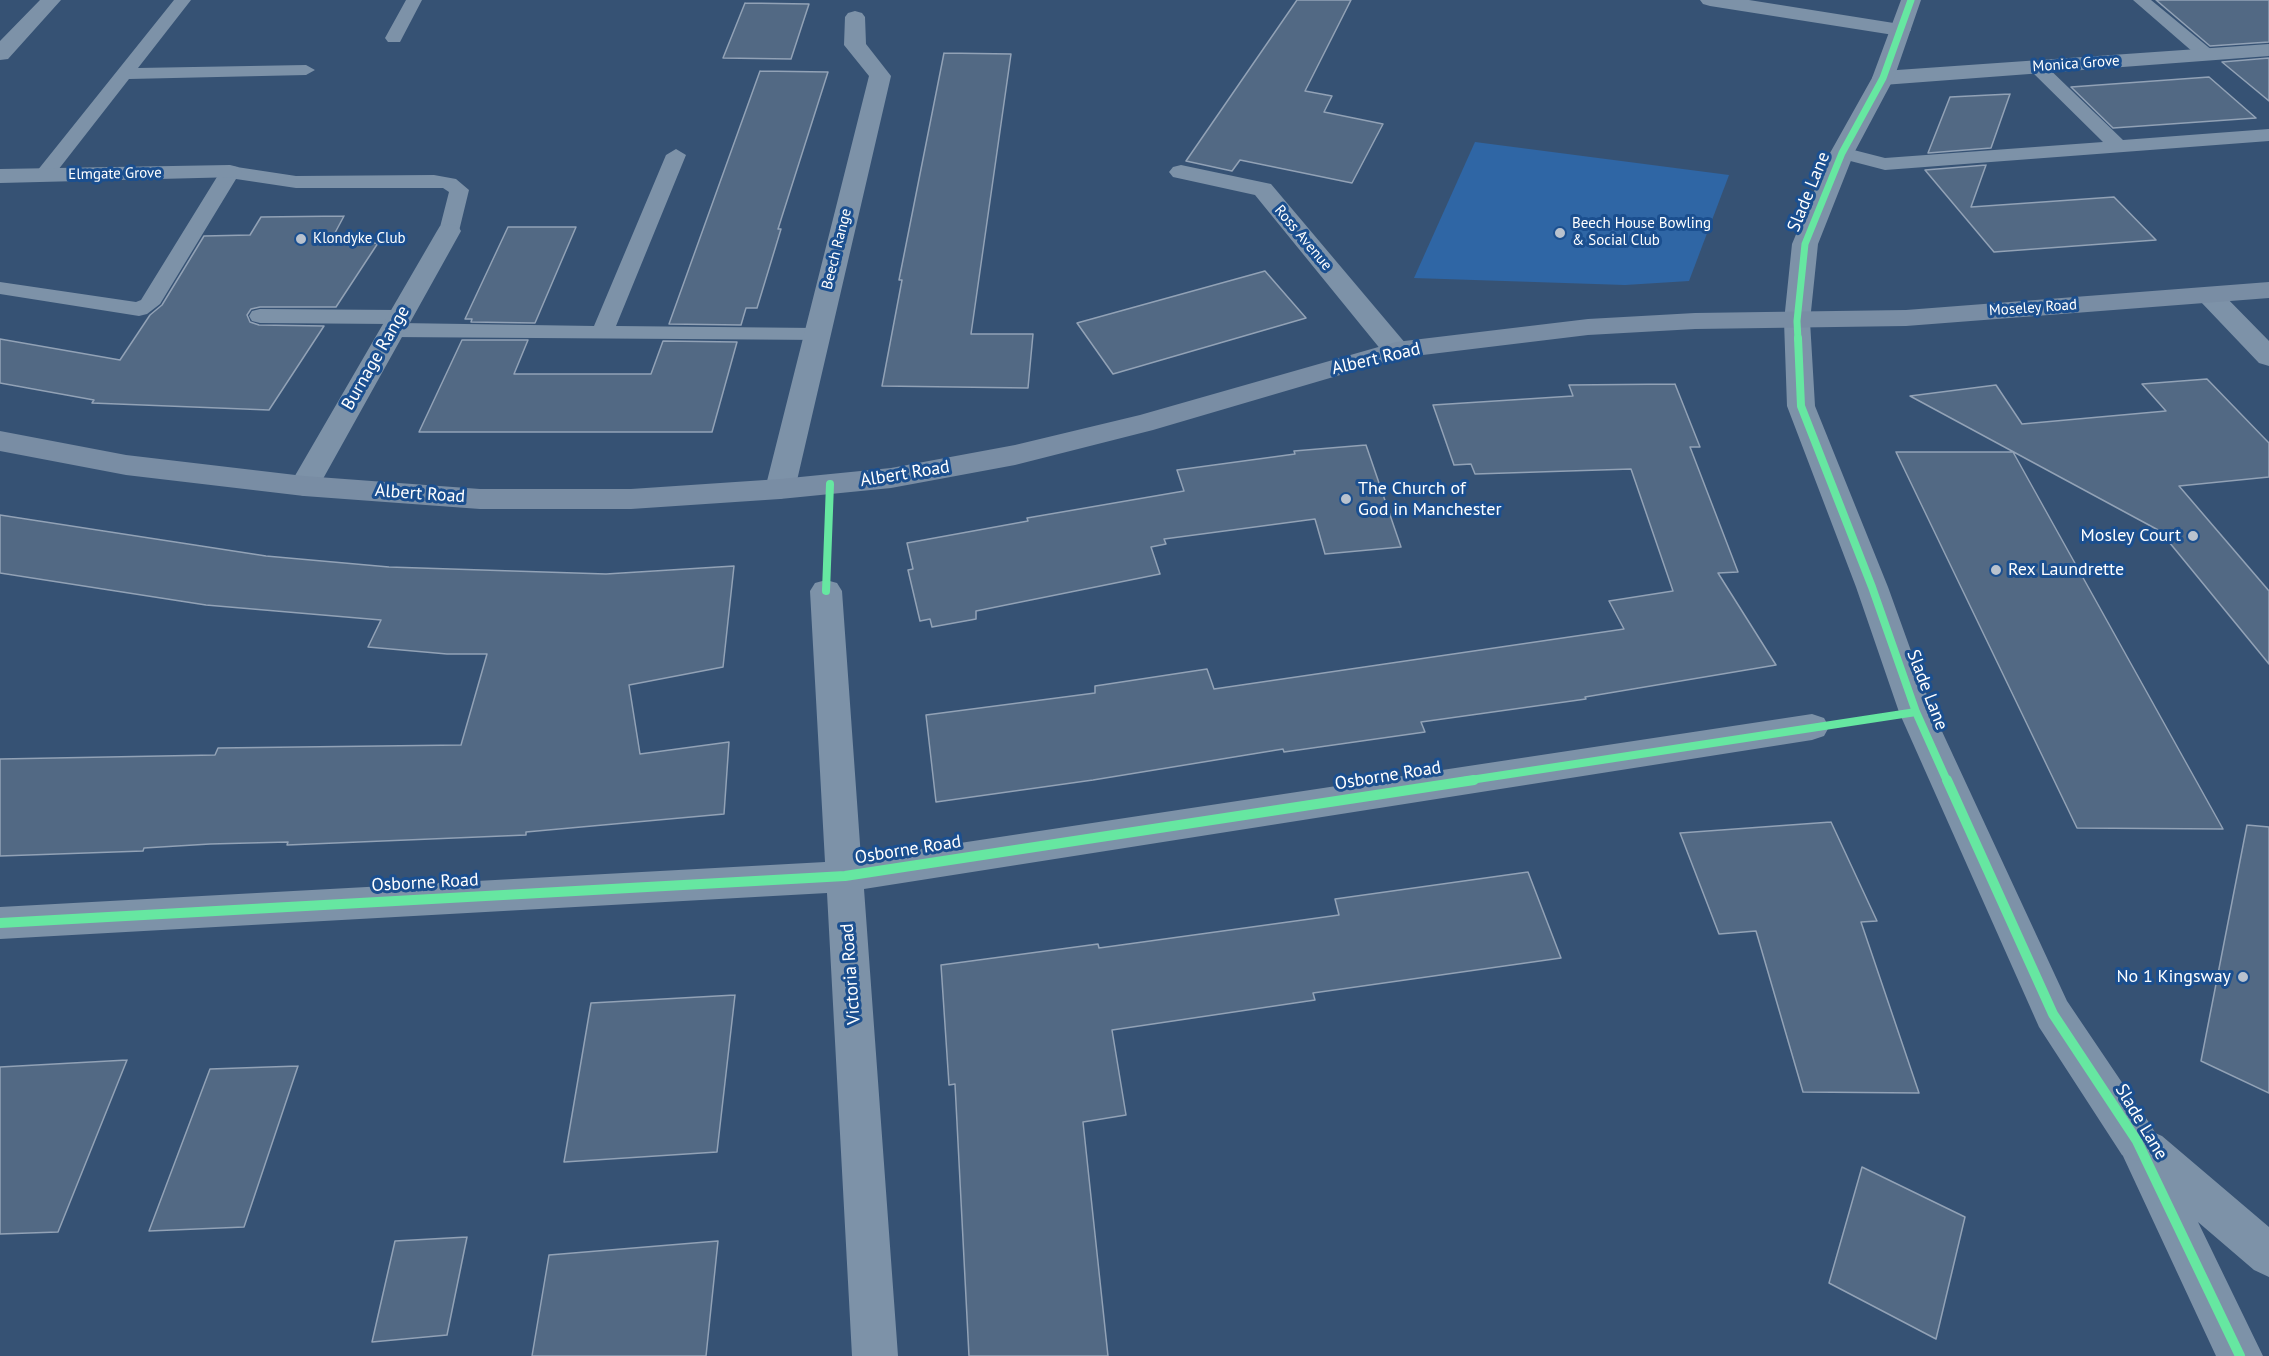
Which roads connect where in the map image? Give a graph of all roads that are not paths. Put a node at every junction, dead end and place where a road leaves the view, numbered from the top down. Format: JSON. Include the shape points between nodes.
{"nodes":[{"id":1,"x":51,"y":0,"type":"edge"},
{"id":2,"x":183,"y":0,"type":"edge"},
{"id":3,"x":414,"y":0,"type":"edge"},
{"id":4,"x":1710,"y":0,"type":"edge"},
{"id":5,"x":1911,"y":0,"type":"edge"},
{"id":6,"x":2141,"y":0,"type":"edge"},
{"id":7,"x":855,"y":17,"type":"dead end"},
{"id":8,"x":1900,"y":30,"type":"junction"},
{"id":9,"x":394,"y":38,"type":"dead end"},
{"id":10,"x":2269,"y":50,"type":"edge"},
{"id":11,"x":0,"y":54,"type":"edge"},
{"id":12,"x":2207,"y":55,"type":"junction"},
{"id":13,"x":2037,"y":67,"type":"junction"},
{"id":14,"x":306,"y":70,"type":"dead end"},
{"id":15,"x":124,"y":74,"type":"junction"},
{"id":16,"x":1883,"y":78,"type":"junction"},
{"id":17,"x":2269,"y":135,"type":"edge"},
{"id":18,"x":2118,"y":146,"type":"junction"},
{"id":19,"x":1842,"y":153,"type":"junction"},
{"id":20,"x":676,"y":155,"type":"dead end"},
{"id":21,"x":230,"y":172,"type":"junction"},
{"id":22,"x":1181,"y":172,"type":"dead end"},
{"id":23,"x":44,"y":175,"type":"junction"},
{"id":24,"x":0,"y":176,"type":"edge"},
{"id":25,"x":449,"y":231,"type":"joint"},
{"id":26,"x":0,"y":288,"type":"edge"},
{"id":27,"x":2269,"y":290,"type":"edge"},
{"id":28,"x":2209,"y":295,"type":"junction"},
{"id":29,"x":260,"y":316,"type":"dead end"},
{"id":30,"x":1797,"y":321,"type":"junction"},
{"id":31,"x":395,"y":323,"type":"junction"},
{"id":32,"x":602,"y":333,"type":"junction"},
{"id":33,"x":816,"y":335,"type":"junction"},
{"id":34,"x":1396,"y":350,"type":"junction"},
{"id":35,"x":2269,"y":357,"type":"edge"},
{"id":36,"x":0,"y":441,"type":"edge"},
{"id":37,"x":304,"y":486,"type":"junction"},
{"id":38,"x":780,"y":489,"type":"junction"},
{"id":39,"x":826,"y":591,"type":"dead end"},
{"id":40,"x":1812,"y":727,"type":"dead end"},
{"id":41,"x":845,"y":876,"type":"junction"},
{"id":42,"x":0,"y":923,"type":"edge"},
{"id":43,"x":2137,"y":1141,"type":"junction"},
{"id":44,"x":2269,"y":1255,"type":"edge"},
{"id":45,"x":875,"y":1356,"type":"edge"},
{"id":46,"x":2240,"y":1356,"type":"edge"}],
"edges":[{"from":1,"to":11,"type":"street"},
{"from":2,"to":15,"type":"lane"},
{"from":3,"to":9,"type":"lane"},
{"from":4,"to":8,"type":"street"},
{"from":5,"to":8,"type":"street","name":"Slade Lane"},
{"from":6,"to":12,"type":"lane"},
{"from":7,"to":33,"type":"street","name":"Beech Range","via":[[855,45],[880,76]]},
{"from":8,"to":16,"type":"street","name":"Slade Lane"},
{"from":10,"to":12,"type":"street","name":"Monica Grove"},
{"from":12,"to":13,"type":"street","name":"Monica Grove"},
{"from":13,"to":16,"type":"street","name":"Monica Grove"},
{"from":13,"to":18,"type":"lane"},
{"from":14,"to":15,"type":"lane"},
{"from":15,"to":23,"type":"lane"},
{"from":16,"to":19,"type":"street","name":"Slade Lane"},
{"from":17,"to":18,"type":"lane"},
{"from":18,"to":19,"type":"lane","via":[[1886,164]]},
{"from":19,"to":30,"type":"street","name":"Slade Lane","via":[[1805,244]]},
{"from":20,"to":32,"type":"lane"},
{"from":21,"to":23,"type":"street","name":"Elmgate Grove"},
{"from":21,"to":25,"type":"lane","via":[[296,182],[448,183],[459,190]]},
{"from":21,"to":26,"type":"lane","via":[[149,304],[139,309]]},
{"from":22,"to":34,"type":"street","name":"Ross Avenue","via":[[1263,189]]},
{"from":23,"to":24,"type":"street","name":"Elmgate Grove"},
{"from":25,"to":31,"type":"street","name":"Burnage Range"},
{"from":27,"to":28,"type":"main road","name":"Moseley Road"},
{"from":28,"to":30,"type":"main road","name":"Moseley Road","via":[[1906,318]]},
{"from":28,"to":35,"type":"street"},
{"from":29,"to":31,"type":"lane"},
{"from":30,"to":34,"type":"main road","name":"Albert Road","via":[[1588,327]]},
{"from":30,"to":43,"type":"street","name":"Slade Lane","via":[[1801,406],[1916,712],[2052,1014]]},
{"from":31,"to":32,"type":"lane"},
{"from":31,"to":37,"type":"street","name":"Burnage Range"},
{"from":32,"to":33,"type":"lane"},
{"from":33,"to":38,"type":"street","name":"Beech Range"},
{"from":34,"to":38,"type":"main road","name":"Albert Road","via":[[1143,423],[1015,455],[891,478]]},
{"from":36,"to":37,"type":"main road","name":"Albert Road","via":[[126,465]]},
{"from":37,"to":38,"type":"main road","name":"Albert Road","via":[[554,501]]},
{"from":39,"to":41,"type":"street","name":"Victoria Road"},
{"from":40,"to":41,"type":"street","name":"Osborne Road"},
{"from":41,"to":42,"type":"street","name":"Osborne Road"},
{"from":41,"to":45,"type":"street","name":"Victoria Road"},
{"from":43,"to":44,"type":"street","name":"Slade Lane"},
{"from":43,"to":46,"type":"street","name":"Slade Lane"}]}
